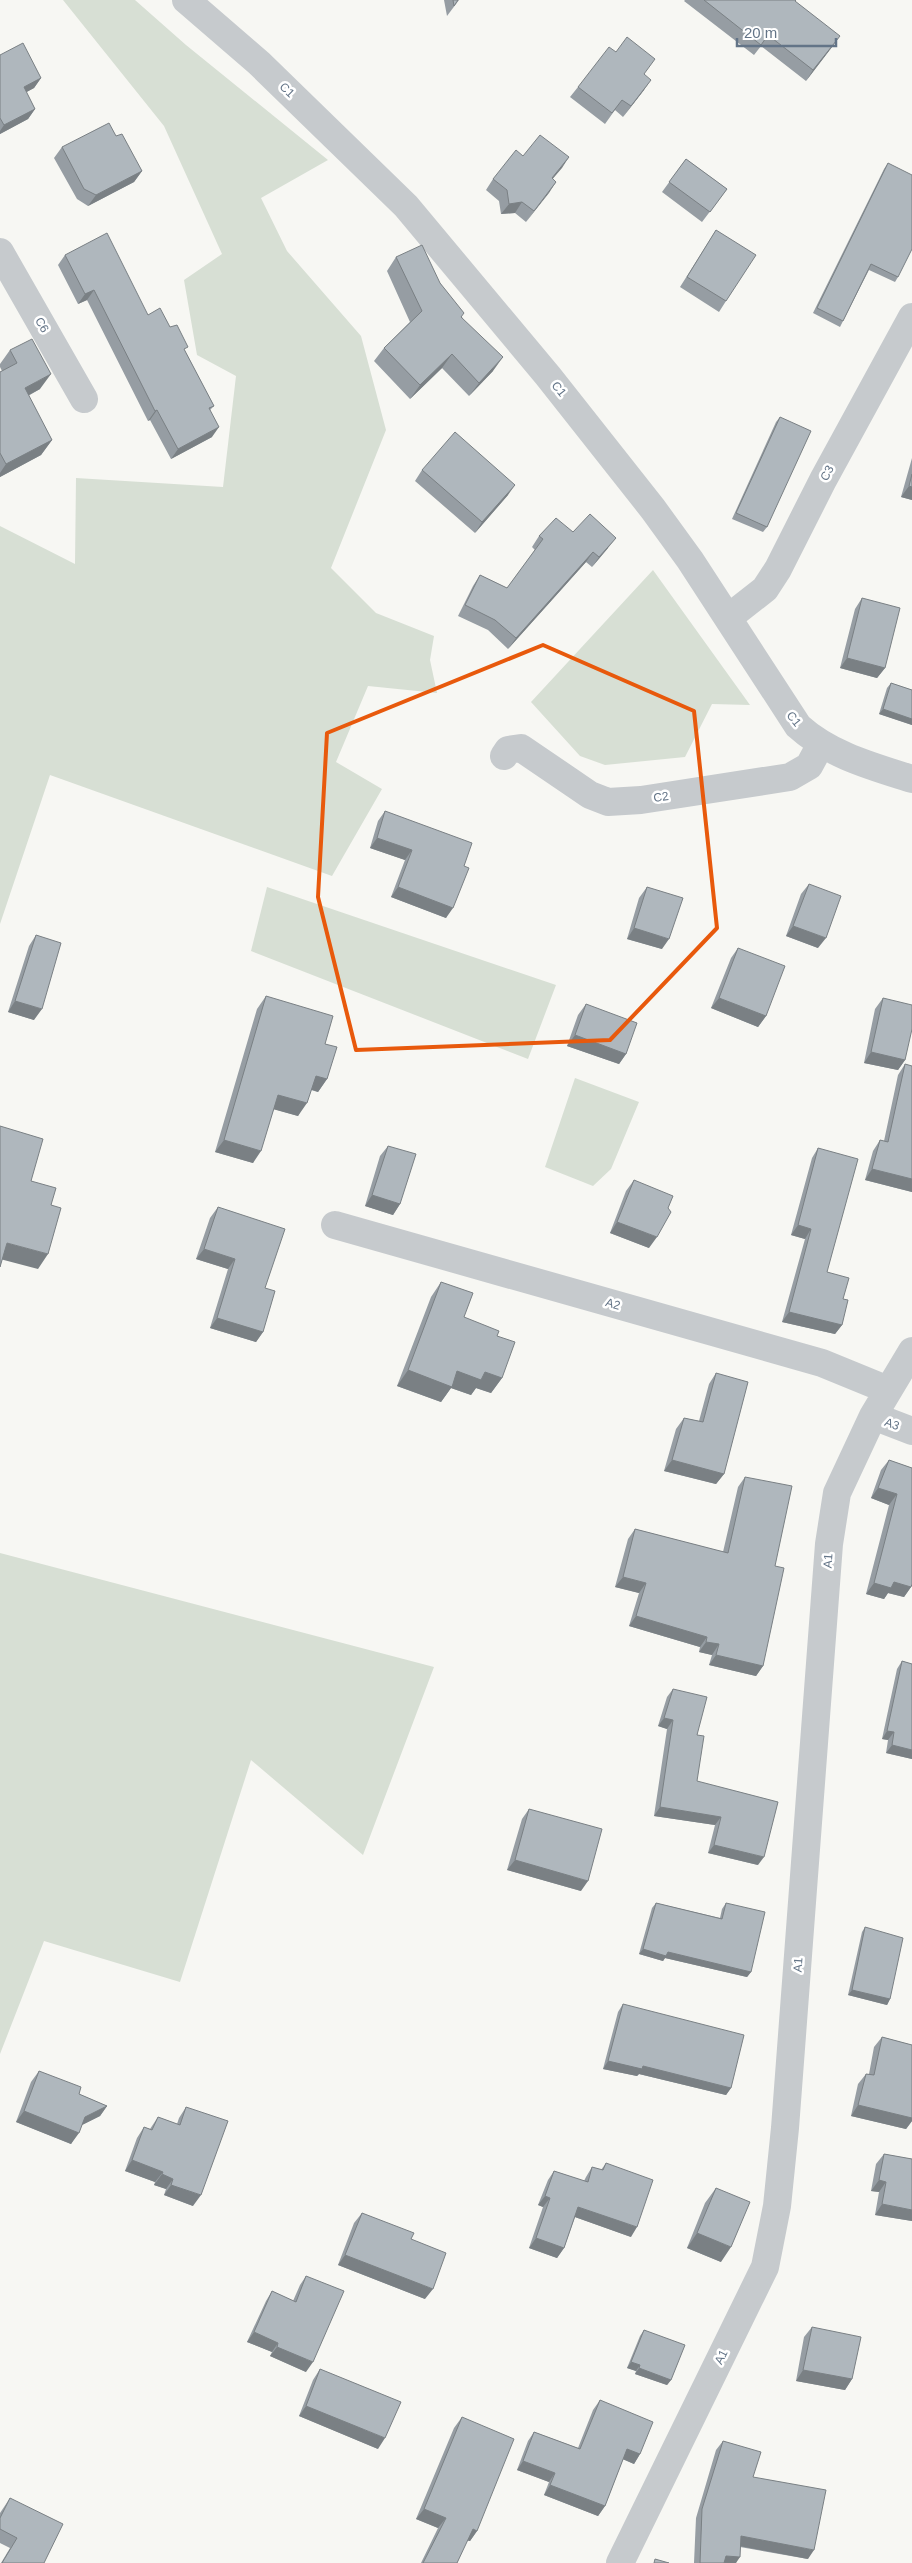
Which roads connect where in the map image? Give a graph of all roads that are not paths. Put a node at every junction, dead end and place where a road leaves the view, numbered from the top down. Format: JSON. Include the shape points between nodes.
{"nodes":[{"id":1,"x":186,"y":0,"type":"edge"},
{"id":2,"x":0,"y":252,"type":"edge"},
{"id":3,"x":912,"y":317,"type":"edge"},
{"id":4,"x":84,"y":399,"type":"dead end"},
{"id":5,"x":728,"y":618,"type":"junction"},
{"id":6,"x":821,"y":744,"type":"junction"},
{"id":7,"x":504,"y":756,"type":"dead end"},
{"id":8,"x":912,"y":779,"type":"edge"},
{"id":9,"x":336,"y":1225,"type":"dead end"},
{"id":10,"x":912,"y":1351,"type":"edge"},
{"id":11,"x":888,"y":1390,"type":"junction"},
{"id":12,"x":873,"y":1416,"type":"junction"},
{"id":13,"x":912,"y":1431,"type":"edge"},
{"id":14,"x":620,"y":2563,"type":"edge"}],
"edges":[{"from":1,"to":5,"type":"street","name":"C1","via":[[258,63],[406,206],[642,495]]},
{"from":2,"to":4,"type":"street","name":"C6"},
{"from":3,"to":5,"type":"street","name":"C3","via":[[778,568],[765,589]]},
{"from":5,"to":6,"type":"street","name":"C1","via":[[787,712],[798,726]]},
{"from":6,"to":7,"type":"street","name":"C2","via":[[808,766],[790,777],[641,800],[608,802],[590,795],[521,748],[508,750]]},
{"from":6,"to":8,"type":"street","name":"C1","via":[[855,760]]},
{"from":9,"to":11,"type":"street","name":"A2","via":[[822,1363]]},
{"from":10,"to":11,"type":"street","name":"A1"},
{"from":11,"to":12,"type":"street","name":"A1"},
{"from":12,"to":13,"type":"street","name":"A3"},
{"from":12,"to":14,"type":"street","name":"A1","via":[[838,1493],[829,1544],[785,2128],[778,2206],[765,2267]]}]}
